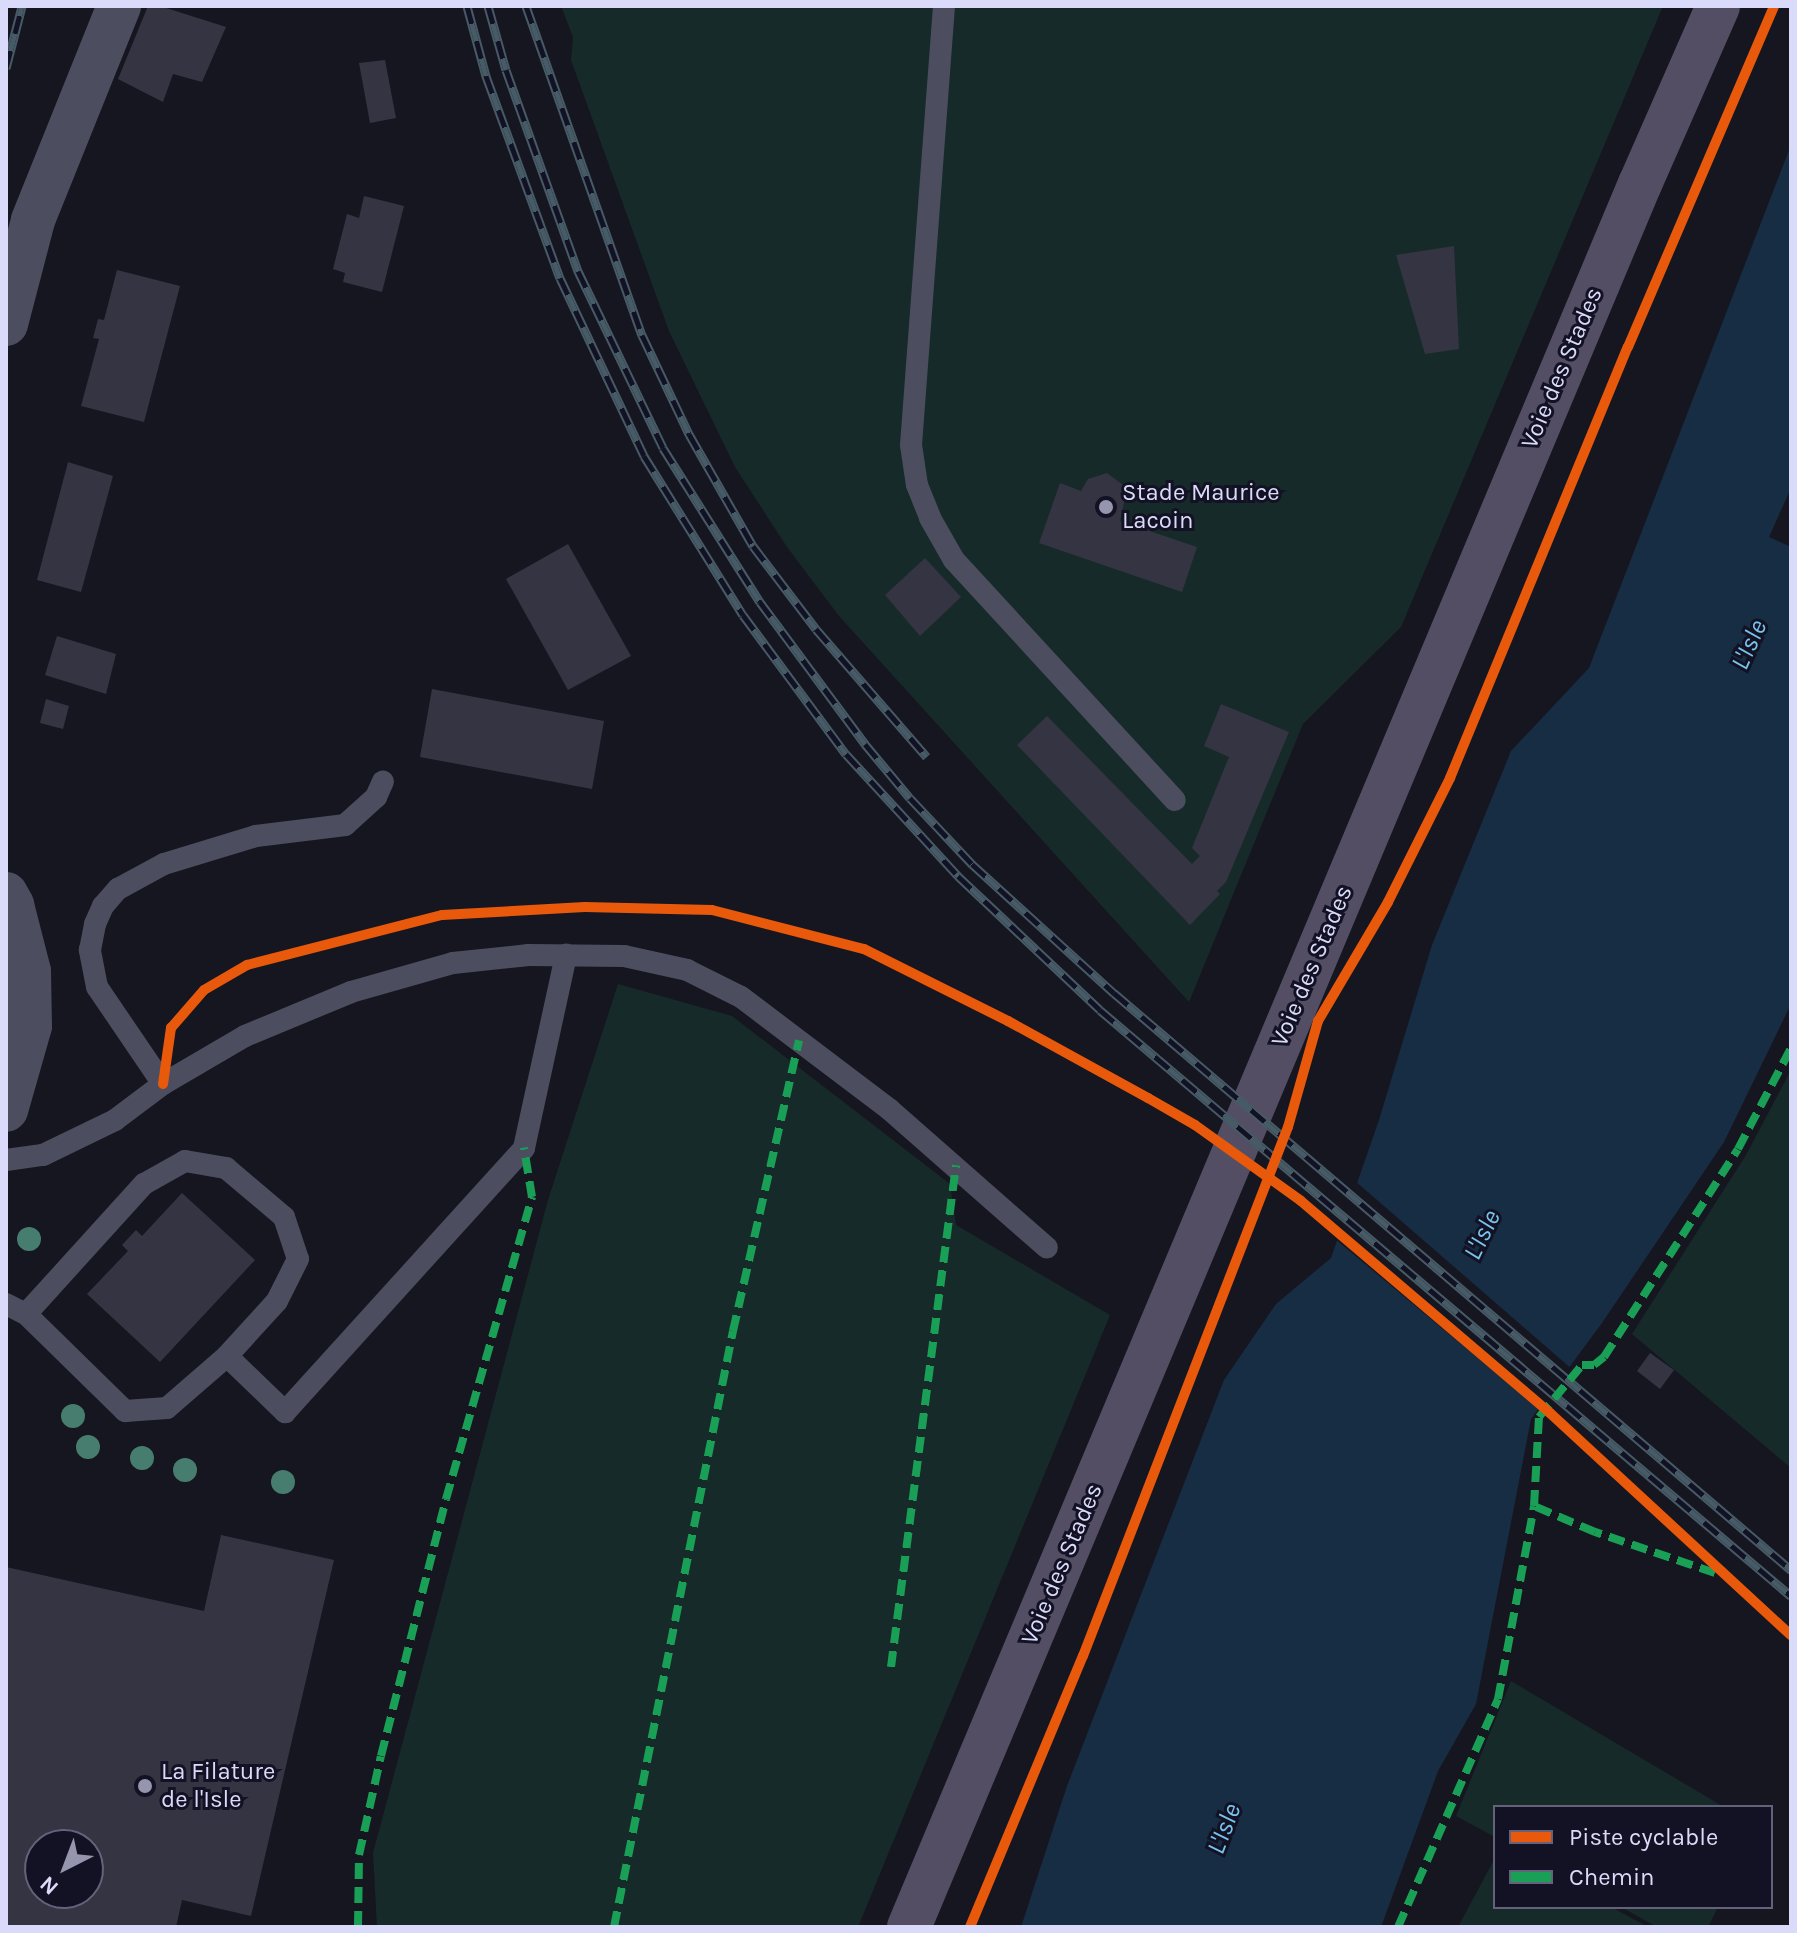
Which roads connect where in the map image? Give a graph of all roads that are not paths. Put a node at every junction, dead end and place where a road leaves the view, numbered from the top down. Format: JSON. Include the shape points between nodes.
{"nodes":[{"id":1,"x":119,"y":6,"type":"edge"},
{"id":2,"x":944,"y":6,"type":"edge"},
{"id":3,"x":1718,"y":6,"type":"edge"},
{"id":4,"x":6,"y":324,"type":"edge"},
{"id":5,"x":383,"y":781,"type":"dead end"},
{"id":6,"x":1175,"y":800,"type":"dead end"},
{"id":7,"x":6,"y":894,"type":"edge"},
{"id":8,"x":566,"y":955,"type":"junction"},
{"id":9,"x":163,"y":1084,"type":"junction"},
{"id":10,"x":6,"y":1110,"type":"edge"},
{"id":11,"x":6,"y":1160,"type":"edge"},
{"id":12,"x":1047,"y":1248,"type":"dead end"},
{"id":13,"x":16,"y":1309,"type":"edge"},
{"id":14,"x":227,"y":1356,"type":"junction"},
{"id":15,"x":909,"y":1927,"type":"edge"}],
"edges":[{"from":1,"to":4,"type":"street","via":[[33,220]]},
{"from":2,"to":6,"type":"lane","via":[[911,445],[917,485],[954,560]]},
{"from":3,"to":15,"type":"main road","name":"Voie des Stades"},
{"from":5,"to":9,"type":"lane","via":[[376,797],[345,825],[256,836],[164,864],[118,889],[103,906],[90,950],[97,987]]},
{"from":7,"to":10,"type":"street","via":[[29,971],[30,1026]]},
{"from":8,"to":9,"type":"lane","via":[[453,963],[351,992],[245,1036]]},
{"from":8,"to":12,"type":"lane","via":[[624,956],[687,970],[741,997],[889,1109]]},
{"from":8,"to":14,"type":"lane","via":[[524,1148],[285,1412]]},
{"from":9,"to":11,"type":"lane","via":[[115,1120],[43,1155]]},
{"from":13,"to":14,"type":"lane","via":[[125,1411],[167,1408]]},
{"from":13,"to":14,"type":"lane","via":[[144,1184],[185,1161],[226,1168],[284,1217],[298,1259],[277,1301]]}]}
